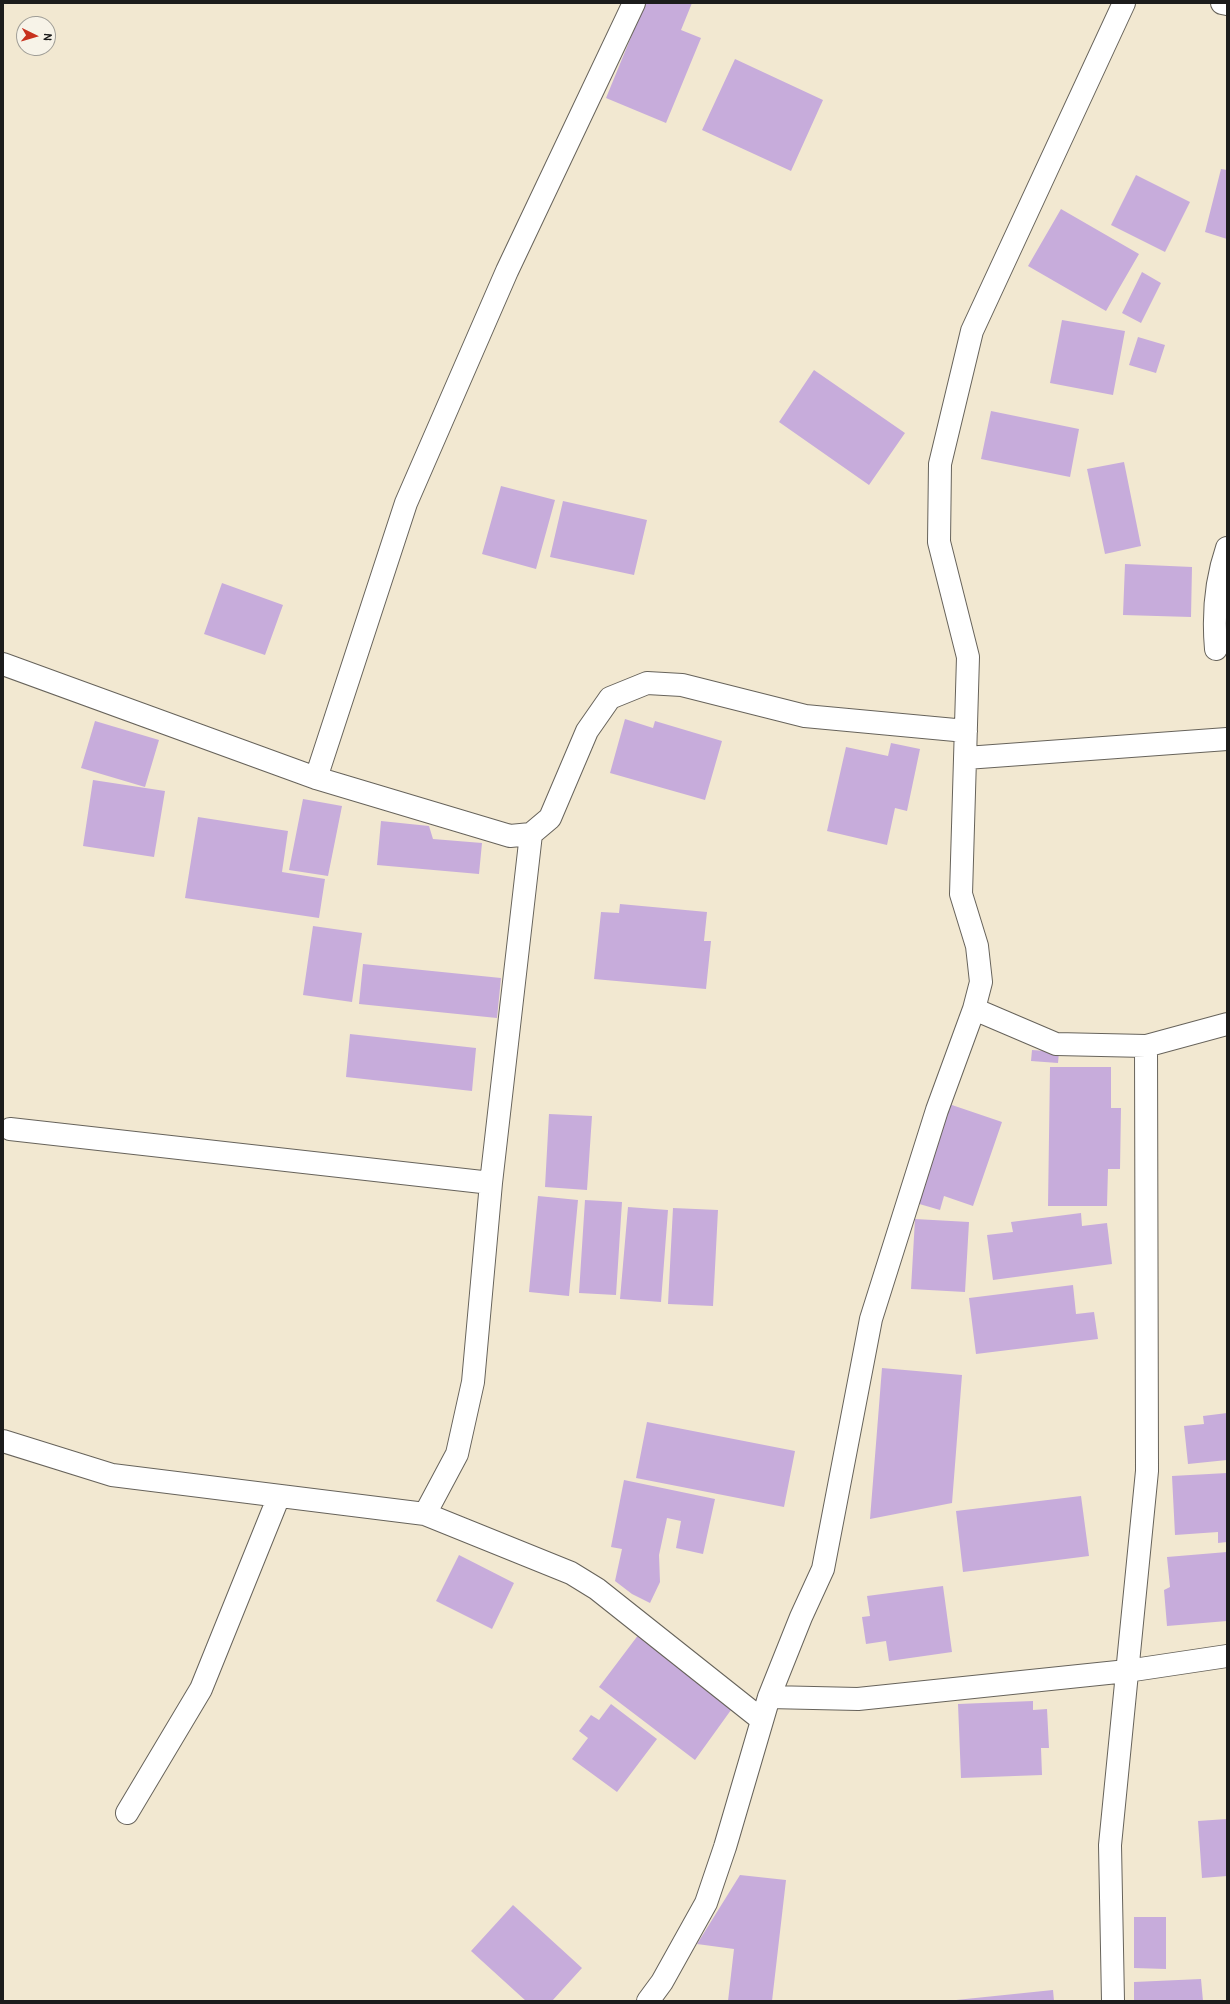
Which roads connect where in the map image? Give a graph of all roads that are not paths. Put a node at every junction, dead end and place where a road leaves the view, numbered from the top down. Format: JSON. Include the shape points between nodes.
{"nodes":[{"id":1,"x":634,"y":3,"type":"edge"},
{"id":2,"x":1124,"y":3,"type":"edge"},
{"id":3,"x":1222,"y":3,"type":"edge"},
{"id":4,"x":1227,"y":4,"type":"edge"},
{"id":5,"x":1227,"y":548,"type":"edge"},
{"id":6,"x":1216,"y":648,"type":"dead end"},
{"id":7,"x":3,"y":664,"type":"edge"},
{"id":8,"x":966,"y":731,"type":"junction"},
{"id":9,"x":1227,"y":739,"type":"edge"},
{"id":10,"x":966,"y":758,"type":"junction"},
{"id":11,"x":316,"y":778,"type":"junction"},
{"id":12,"x":531,"y":834,"type":"junction"},
{"id":13,"x":974,"y":1009,"type":"junction"},
{"id":14,"x":1227,"y":1024,"type":"edge"},
{"id":15,"x":1146,"y":1046,"type":"junction"},
{"id":16,"x":10,"y":1129,"type":"dead end"},
{"id":17,"x":491,"y":1183,"type":"junction"},
{"id":18,"x":3,"y":1441,"type":"edge"},
{"id":19,"x":278,"y":1496,"type":"junction"},
{"id":20,"x":425,"y":1514,"type":"junction"},
{"id":21,"x":1227,"y":1656,"type":"edge"},
{"id":22,"x":1127,"y":1671,"type":"junction"},
{"id":23,"x":769,"y":1697,"type":"junction"},
{"id":24,"x":762,"y":1720,"type":"junction"},
{"id":25,"x":127,"y":1813,"type":"dead end"},
{"id":26,"x":648,"y":2001,"type":"edge"},
{"id":27,"x":1113,"y":2001,"type":"edge"}],
"edges":[{"from":1,"to":11,"type":"street","via":[[507,271],[406,503]]},
{"from":2,"to":8,"type":"street","via":[[972,331],[940,464],[939,542],[968,657]]},
{"from":3,"to":4,"type":"street"},
{"from":5,"to":6,"type":"street","via":[[1213,624]]},
{"from":7,"to":11,"type":"street"},
{"from":8,"to":10,"type":"street"},
{"from":8,"to":12,"type":"street","via":[[805,716],[682,685],[647,683],[610,698],[587,731],[550,818]]},
{"from":9,"to":10,"type":"street"},
{"from":10,"to":13,"type":"street","via":[[961,894],[977,946],[981,982]]},
{"from":11,"to":12,"type":"street","via":[[510,836]]},
{"from":12,"to":17,"type":"street"},
{"from":13,"to":15,"type":"street","via":[[1056,1044]]},
{"from":13,"to":23,"type":"street","via":[[937,1110],[871,1319],[823,1569]]},
{"from":14,"to":15,"type":"street"},
{"from":15,"to":22,"type":"street","via":[[1147,1471]]},
{"from":16,"to":17,"type":"street"},
{"from":17,"to":20,"type":"street","via":[[473,1382],[457,1454]]},
{"from":18,"to":19,"type":"street","via":[[112,1475]]},
{"from":19,"to":20,"type":"street"},
{"from":19,"to":25,"type":"street","via":[[201,1689]]},
{"from":20,"to":24,"type":"street","via":[[571,1573],[597,1589]]},
{"from":21,"to":22,"type":"street"},
{"from":22,"to":23,"type":"street","via":[[858,1699]]},
{"from":22,"to":27,"type":"street","via":[[1110,1845]]},
{"from":23,"to":24,"type":"street"},
{"from":24,"to":26,"type":"street","via":[[706,1903],[662,1982]]}]}
